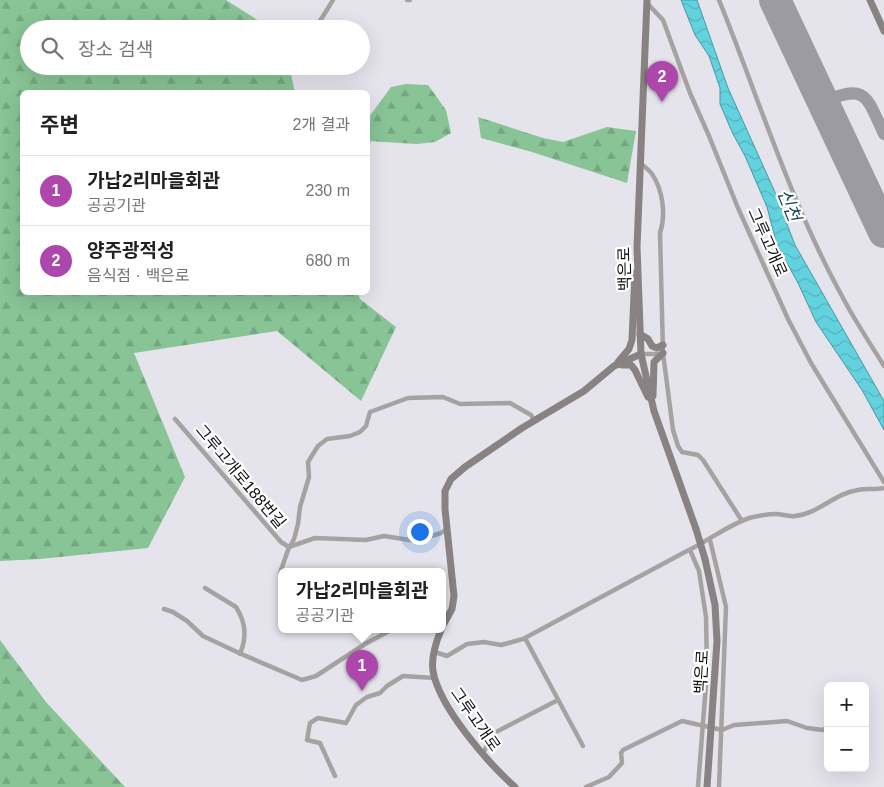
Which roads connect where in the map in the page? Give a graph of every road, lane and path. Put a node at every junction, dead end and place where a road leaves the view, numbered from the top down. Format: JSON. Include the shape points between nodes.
{"nodes":[{"id":1,"x":333,"y":0,"type":"edge"},
{"id":2,"x":719,"y":0,"type":"edge"},
{"id":3,"x":870,"y":0,"type":"edge"},
{"id":4,"x":647,"y":2,"type":"edge"},
{"id":5,"x":321,"y":20,"type":"edge"},
{"id":6,"x":884,"y":31,"type":"edge"},
{"id":7,"x":640,"y":163,"type":"junction"},
{"id":8,"x":637,"y":247,"type":"junction"},
{"id":9,"x":640,"y":334,"type":"junction"},
{"id":10,"x":663,"y":345,"type":"junction"},
{"id":11,"x":641,"y":354,"type":"junction"},
{"id":12,"x":663,"y":354,"type":"junction"},
{"id":13,"x":614,"y":366,"type":"junction"},
{"id":14,"x":884,"y":366,"type":"edge"},
{"id":15,"x":653,"y":406,"type":"junction"},
{"id":16,"x":175,"y":418,"type":"dead end"},
{"id":17,"x":534,"y":420,"type":"junction"},
{"id":18,"x":884,"y":482,"type":"edge"},
{"id":19,"x":884,"y":488,"type":"edge"},
{"id":20,"x":742,"y":521,"type":"junction"},
{"id":21,"x":447,"y":528,"type":"junction"},
{"id":22,"x":710,"y":540,"type":"junction"},
{"id":23,"x":289,"y":548,"type":"junction"},
{"id":24,"x":690,"y":550,"type":"junction"},
{"id":25,"x":282,"y":568,"type":"edge"},
{"id":26,"x":205,"y":588,"type":"dead end"},
{"id":27,"x":164,"y":609,"type":"dead end"},
{"id":28,"x":446,"y":619,"type":"edge"},
{"id":29,"x":385,"y":633,"type":"edge"},
{"id":30,"x":439,"y":633,"type":"edge"},
{"id":31,"x":525,"y":638,"type":"junction"},
{"id":32,"x":435,"y":652,"type":"junction"},
{"id":33,"x":240,"y":654,"type":"junction"},
{"id":34,"x":435,"y":678,"type":"junction"},
{"id":35,"x":558,"y":700,"type":"junction"},
{"id":36,"x":702,"y":727,"type":"junction"},
{"id":37,"x":711,"y":728,"type":"junction"},
{"id":38,"x":824,"y":729,"type":"edge"},
{"id":39,"x":722,"y":730,"type":"junction"},
{"id":40,"x":583,"y":746,"type":"dead end"},
{"id":41,"x":483,"y":754,"type":"junction"},
{"id":42,"x":335,"y":776,"type":"dead end"},
{"id":43,"x":515,"y":787,"type":"edge"},
{"id":44,"x":586,"y":787,"type":"edge"},
{"id":45,"x":698,"y":787,"type":"edge"},
{"id":46,"x":707,"y":787,"type":"edge"},
{"id":47,"x":719,"y":787,"type":"edge"}],
"edges":[{"from":1,"to":5,"type":"street"},
{"from":2,"to":14,"type":"street","via":[[790,185],[815,241],[842,297]]},
{"from":3,"to":6,"type":"main road"},
{"from":4,"to":7,"type":"main road","name":"백은로"},
{"from":4,"to":18,"type":"street","name":"그루고개로","via":[[663,20],[738,208],[788,319],[811,363]]},
{"from":7,"to":8,"type":"main road","name":"백은로"},
{"from":7,"to":10,"type":"street","via":[[652,174],[663,207],[660,233]]},
{"from":8,"to":9,"type":"main road","name":"백은로"},
{"from":8,"to":13,"type":"main road","via":[[632,340],[625,355]]},
{"from":9,"to":10,"type":"main road","via":[[652,346]]},
{"from":9,"to":11,"type":"main road","name":"백은로"},
{"from":10,"to":12,"type":"street"},
{"from":11,"to":12,"type":"street"},
{"from":11,"to":13,"type":"main road","name":"그루고개로"},
{"from":11,"to":15,"type":"main road","name":"백은로"},
{"from":12,"to":15,"type":"main road","via":[[653,366]]},
{"from":12,"to":20,"type":"street","via":[[678,446],[682,452],[698,455],[703,460]]},
{"from":13,"to":15,"type":"main road","via":[[631,365]]},
{"from":13,"to":17,"type":"main road","name":"그루고개로","via":[[584,391]]},
{"from":15,"to":37,"type":"main road","name":"백은로","bridge":true,"via":[[696,529],[715,605],[717,640]]},
{"from":16,"to":23,"type":"street","name":"그루고개로188번길"},
{"from":17,"to":21,"type":"main road","name":"그루고개로","via":[[451,479],[445,491]]},
{"from":17,"to":23,"type":"street","name":"그루고개로188번길","via":[[510,403],[460,404],[443,396],[408,398],[370,412],[366,426],[360,432],[327,440],[318,446],[308,462],[309,478]]},
{"from":19,"to":20,"type":"street","via":[[857,490],[814,511],[795,516],[774,514]]},
{"from":20,"to":22,"type":"street"},
{"from":21,"to":23,"type":"street","via":[[416,541],[384,536],[366,540],[315,538]]},
{"from":21,"to":28,"type":"main road","name":"그루고개로","via":[[454,596]]},
{"from":22,"to":24,"type":"street"},
{"from":22,"to":39,"type":"street","via":[[726,608]]},
{"from":23,"to":25,"type":"street","name":"그루고개로188번길"},
{"from":24,"to":31,"type":"street"},
{"from":24,"to":36,"type":"street","via":[[699,571],[706,617],[707,671]]},
{"from":26,"to":33,"type":"street","via":[[239,612],[246,636]]},
{"from":27,"to":33,"type":"street","via":[[187,621],[202,636]]},
{"from":29,"to":33,"type":"street","via":[[316,676],[302,680]]},
{"from":30,"to":32,"type":"main road","name":"그루고개로"},
{"from":31,"to":32,"type":"street","via":[[501,645],[467,644],[447,656]]},
{"from":31,"to":35,"type":"street"},
{"from":32,"to":34,"type":"main road","name":"그루고개로"},
{"from":34,"to":41,"type":"main road","name":"그루고개로","via":[[444,701]]},
{"from":34,"to":42,"type":"street","via":[[403,676],[356,705],[346,723],[318,718],[310,723],[308,740],[320,743]]},
{"from":35,"to":40,"type":"street"},
{"from":35,"to":41,"type":"street","via":[[496,732]]},
{"from":36,"to":37,"type":"street"},
{"from":36,"to":44,"type":"street","via":[[682,721],[623,750],[622,764],[609,777]]},
{"from":36,"to":45,"type":"street"},
{"from":37,"to":39,"type":"street"},
{"from":37,"to":46,"type":"main road","name":"백은로"},
{"from":38,"to":39,"type":"street","via":[[807,728],[787,721],[734,725]]},
{"from":39,"to":47,"type":"street"},
{"from":41,"to":43,"type":"main road","name":"그루고개로"}]}
